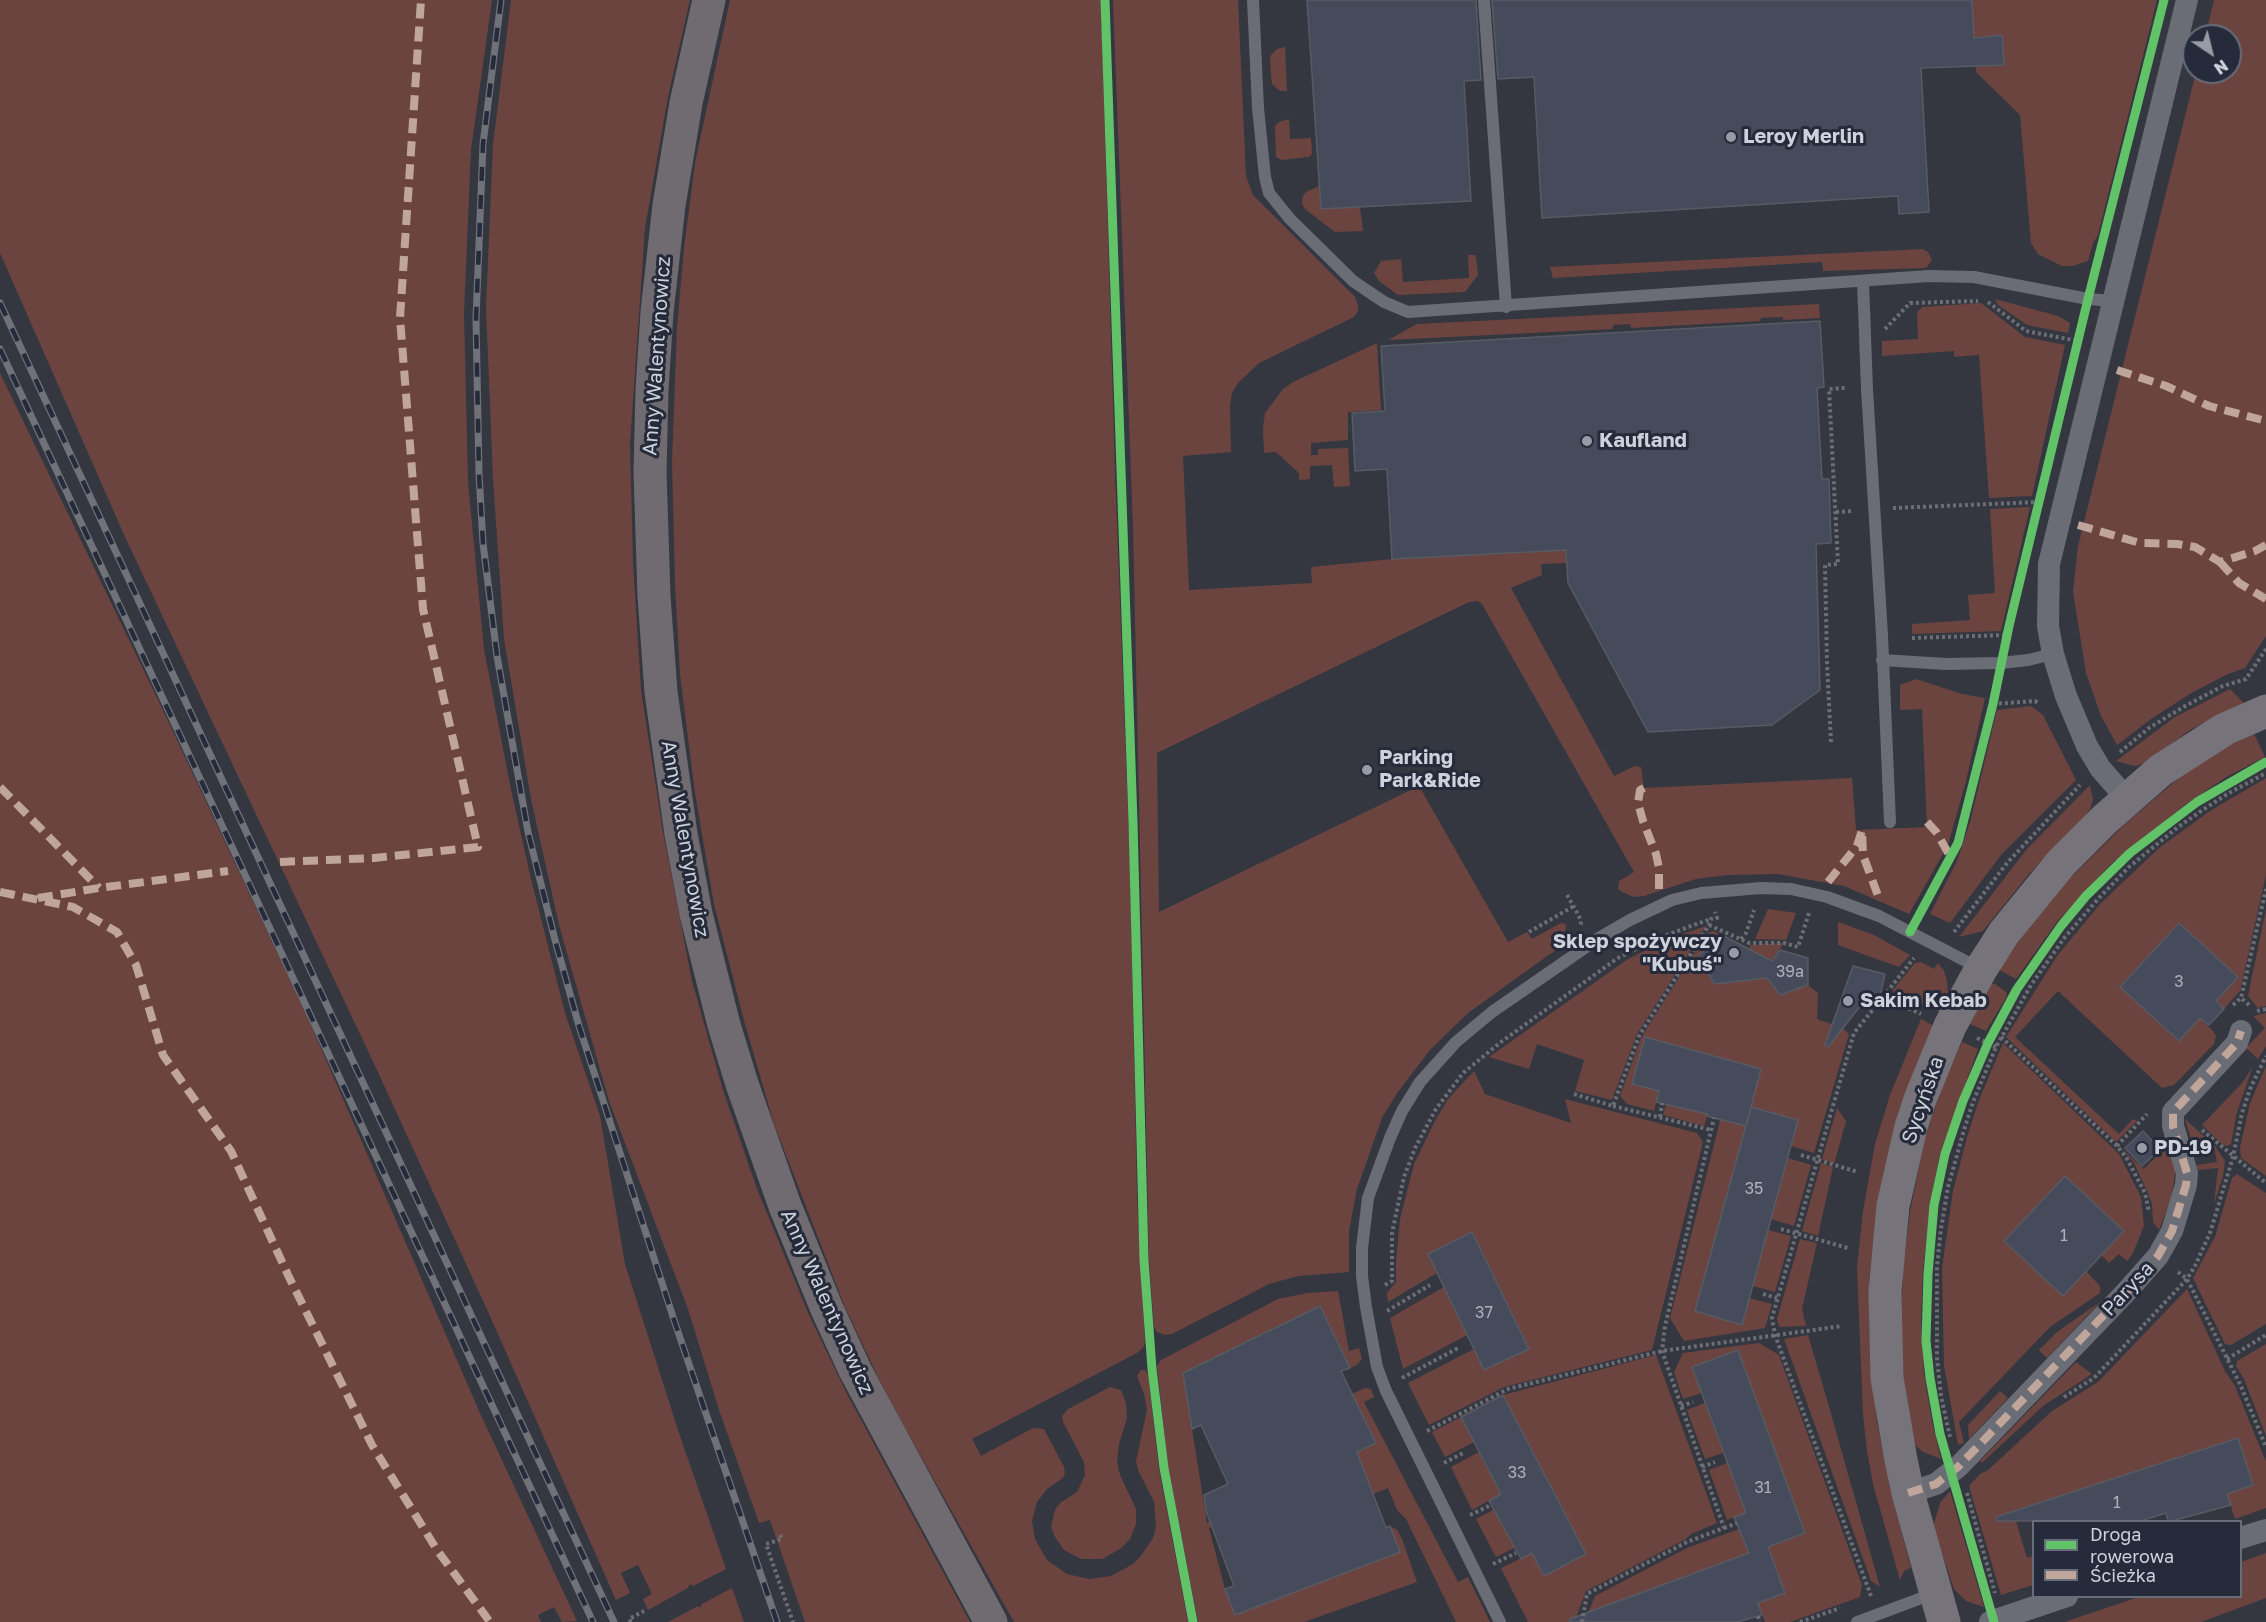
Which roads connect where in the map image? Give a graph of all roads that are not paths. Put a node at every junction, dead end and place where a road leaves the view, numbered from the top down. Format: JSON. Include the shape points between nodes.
{"nodes":[{"id":1,"x":710,"y":0,"type":"edge"},
{"id":2,"x":1253,"y":0,"type":"edge"},
{"id":3,"x":1484,"y":0,"type":"edge"},
{"id":4,"x":2187,"y":0,"type":"edge"},
{"id":5,"x":1863,"y":281,"type":"junction"},
{"id":6,"x":2113,"y":301,"type":"junction"},
{"id":7,"x":1506,"y":307,"type":"junction"},
{"id":8,"x":2053,"y":654,"type":"junction"},
{"id":9,"x":1882,"y":660,"type":"junction"},
{"id":10,"x":2266,"y":711,"type":"edge"},
{"id":11,"x":2127,"y":800,"type":"junction"},
{"id":12,"x":1890,"y":822,"type":"dead end"},
{"id":13,"x":1981,"y":969,"type":"junction"},
{"id":14,"x":2241,"y":1031,"type":"dead end"},
{"id":15,"x":1908,"y":1493,"type":"junction"},
{"id":16,"x":2266,"y":1530,"type":"edge"},
{"id":17,"x":2242,"y":1538,"type":"edge"},
{"id":18,"x":2061,"y":1598,"type":"edge"},
{"id":19,"x":1940,"y":1608,"type":"edge"},
{"id":20,"x":1995,"y":1620,"type":"edge"},
{"id":21,"x":991,"y":1622,"type":"edge"},
{"id":22,"x":1500,"y":1622,"type":"edge"},
{"id":23,"x":1857,"y":1622,"type":"edge"}],
"edges":[{"from":1,"to":21,"type":"main road","name":"Anny Walentynowicz","via":[[686,103],[669,204],[651,411],[654,596],[662,702],[681,834],[724,1025],[788,1215],[860,1379]]},
{"from":2,"to":7,"type":"lane","via":[[1265,177],[1269,193],[1290,219],[1353,281],[1384,302],[1408,312]]},
{"from":3,"to":7,"type":"lane"},
{"from":4,"to":6,"type":"street"},
{"from":5,"to":6,"type":"lane","via":[[1974,277]]},
{"from":5,"to":7,"type":"lane"},
{"from":5,"to":9,"type":"lane"},
{"from":6,"to":8,"type":"street","via":[[2049,564]]},
{"from":8,"to":9,"type":"lane","via":[[2001,663]]},
{"from":8,"to":11,"type":"street","via":[[2087,746]]},
{"from":9,"to":12,"type":"lane"},
{"from":10,"to":11,"type":"street","name":"Sycyńska","via":[[2225,729],[2192,750],[2161,770]]},
{"from":11,"to":13,"type":"street","name":"Sycyńska","via":[[2040,887]]},
{"from":13,"to":15,"type":"street","name":"Sycyńska","via":[[1950,1026],[1921,1097],[1893,1206],[1885,1291],[1887,1378]]},
{"from":13,"to":22,"type":"lane","via":[[1879,916],[1827,897],[1791,889],[1701,892],[1672,900],[1591,943],[1492,1012],[1456,1042],[1420,1082],[1394,1129],[1368,1198],[1362,1248],[1366,1307],[1377,1367],[1386,1392]]},
{"from":14,"to":15,"type":"street","name":"Parysa","via":[[2236,1043],[2173,1112],[2187,1173],[2172,1231],[2162,1250],[1955,1469],[1936,1484]]},
{"from":15,"to":19,"type":"street","name":"Sycyńska"},
{"from":16,"to":17,"type":"street"},
{"from":18,"to":20,"type":"street"},
{"from":19,"to":23,"type":"lane","via":[[1879,1614]]}]}
